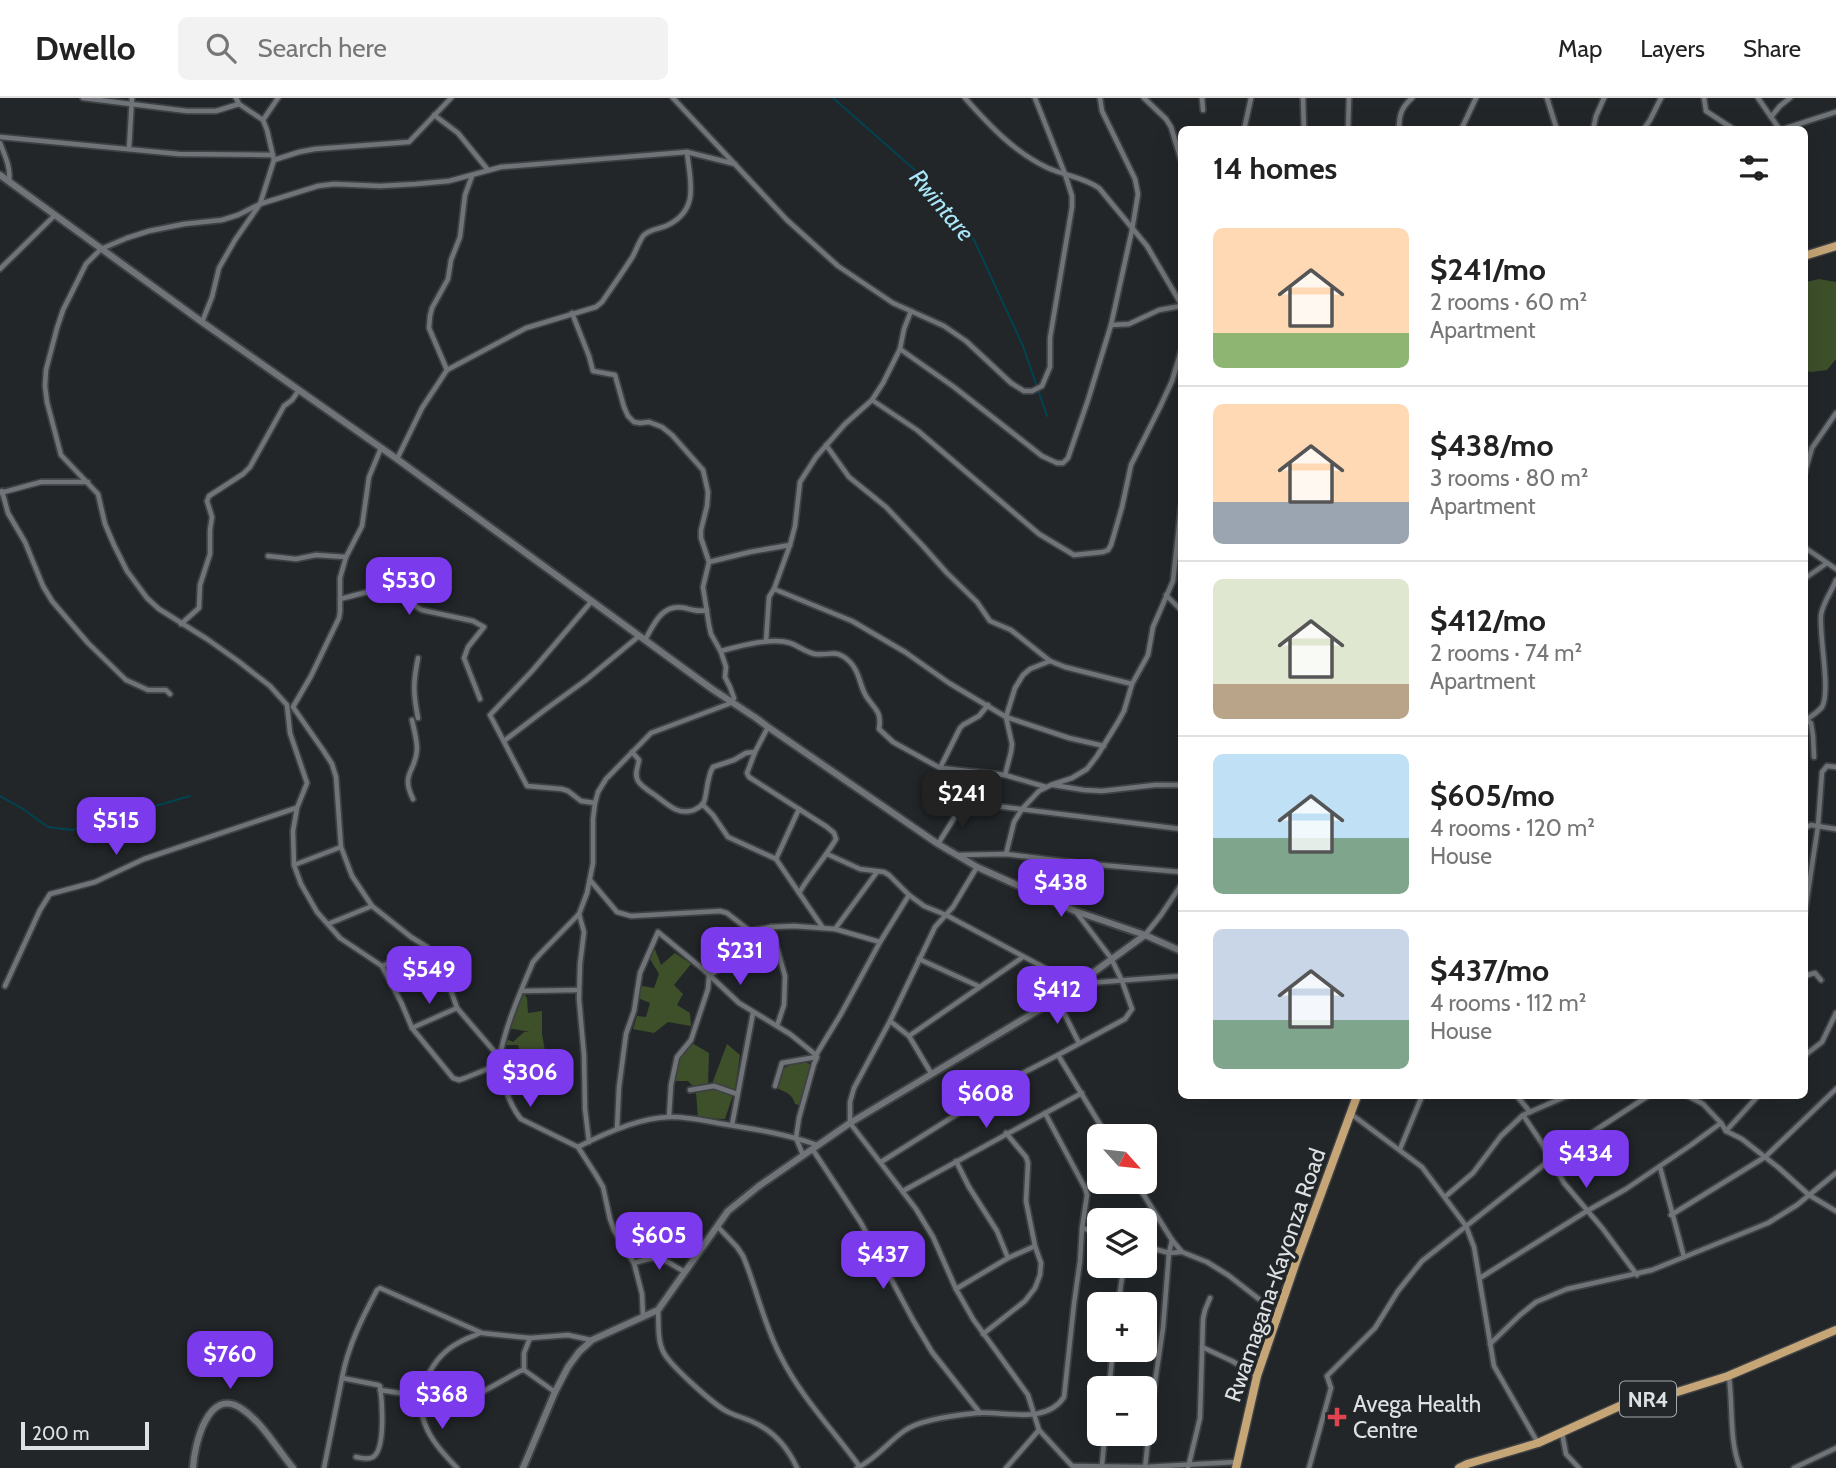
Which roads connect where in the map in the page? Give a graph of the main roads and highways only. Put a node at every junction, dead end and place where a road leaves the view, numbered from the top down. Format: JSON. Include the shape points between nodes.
{"nodes":[{"id":1,"x":0,"y":175,"type":"edge"},
{"id":2,"x":1836,"y":246,"type":"edge"},
{"id":3,"x":1808,"y":255,"type":"edge"},
{"id":4,"x":1145,"y":935,"type":"junction"},
{"id":5,"x":1178,"y":949,"type":"edge"},
{"id":6,"x":1356,"y":1099,"type":"edge"},
{"id":7,"x":1836,"y":1330,"type":"edge"},
{"id":8,"x":1237,"y":1465,"type":"edge"},
{"id":9,"x":193,"y":1468,"type":"edge"},
{"id":10,"x":293,"y":1468,"type":"edge"},
{"id":11,"x":523,"y":1468,"type":"edge"},
{"id":12,"x":1460,"y":1468,"type":"edge"}],
"edges":[{"from":1,"to":4,"type":"main road","via":[[677,664],[938,844],[977,867],[1075,911]]},
{"from":2,"to":3,"type":"highway"},
{"from":4,"to":5,"type":"main road"},
{"from":4,"to":11,"type":"main road","via":[[1057,999],[850,1123],[728,1211],[658,1310],[592,1340],[579,1352],[555,1392]]},
{"from":6,"to":8,"type":"highway","name":"Rwamagana-Kayonza Road","via":[[1277,1314]]},
{"from":7,"to":12,"type":"highway","number":"NR4","via":[[1728,1376],[1622,1405],[1538,1443]]},
{"from":9,"to":10,"type":"main road","via":[[195,1443],[203,1424],[213,1410],[225,1404],[246,1411]]}]}
